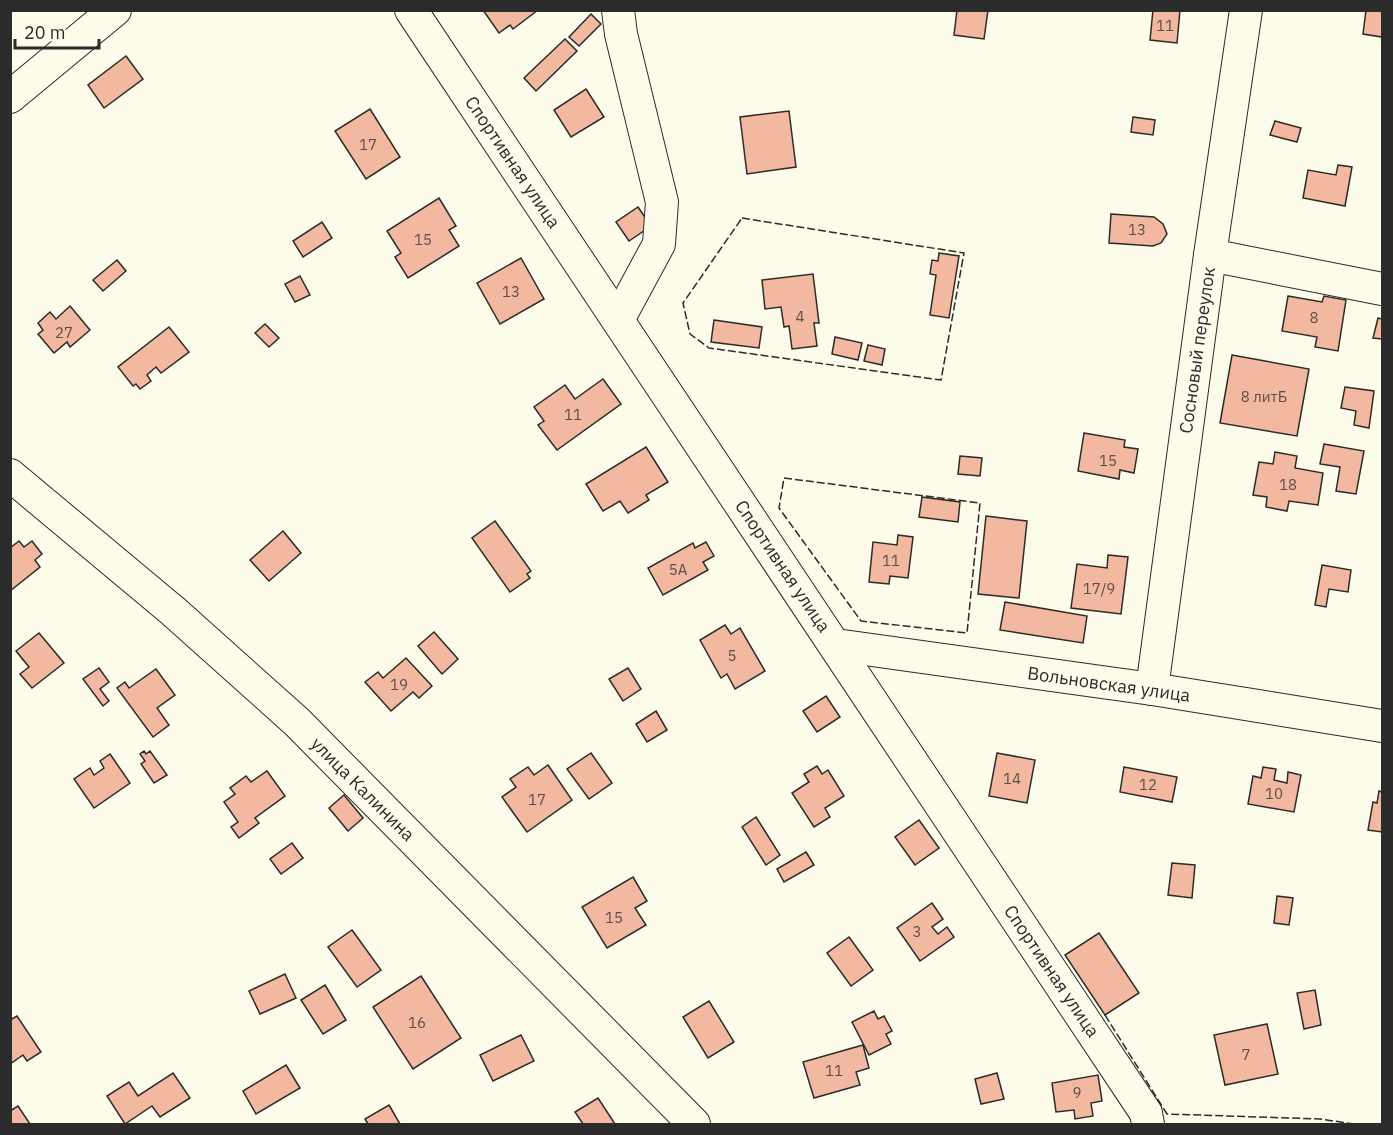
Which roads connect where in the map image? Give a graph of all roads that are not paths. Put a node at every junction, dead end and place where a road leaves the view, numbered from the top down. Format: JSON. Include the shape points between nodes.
{"nodes":[{"id":1,"x":115,"y":10,"type":"edge"},
{"id":2,"x":411,"y":10,"type":"edge"},
{"id":3,"x":618,"y":10,"type":"edge"},
{"id":4,"x":1246,"y":10,"type":"edge"},
{"id":5,"x":10,"y":97,"type":"edge"},
{"id":6,"x":1210,"y":255,"type":"junction"},
{"id":7,"x":1383,"y":289,"type":"edge"},
{"id":8,"x":618,"y":320,"type":"junction"},
{"id":9,"x":10,"y":476,"type":"edge"},
{"id":10,"x":836,"y":645,"type":"junction"},
{"id":11,"x":1152,"y":689,"type":"junction"},
{"id":12,"x":1383,"y":726,"type":"edge"},
{"id":13,"x":694,"y":1125,"type":"edge"},
{"id":14,"x":1148,"y":1125,"type":"edge"}],
"edges":[{"from":1,"to":5,"type":"street"},
{"from":2,"to":8,"type":"street","name":"Спортивная улица"},
{"from":3,"to":8,"type":"street","via":[[662,202],[659,244]]},
{"from":4,"to":6,"type":"street","name":"Сосновый переулок"},
{"from":6,"to":7,"type":"street"},
{"from":6,"to":11,"type":"street","name":"Сосновый переулок"},
{"from":8,"to":10,"type":"street","name":"Спортивная улица"},
{"from":9,"to":13,"type":"street","name":"улица Калинина","via":[[173,611],[297,722]]},
{"from":10,"to":11,"type":"street","name":"Вольновская улица"},
{"from":10,"to":14,"type":"street","name":"Спортивная улица","via":[[1146,1113]]},
{"from":11,"to":12,"type":"street","name":"Вольновская улица"}]}
